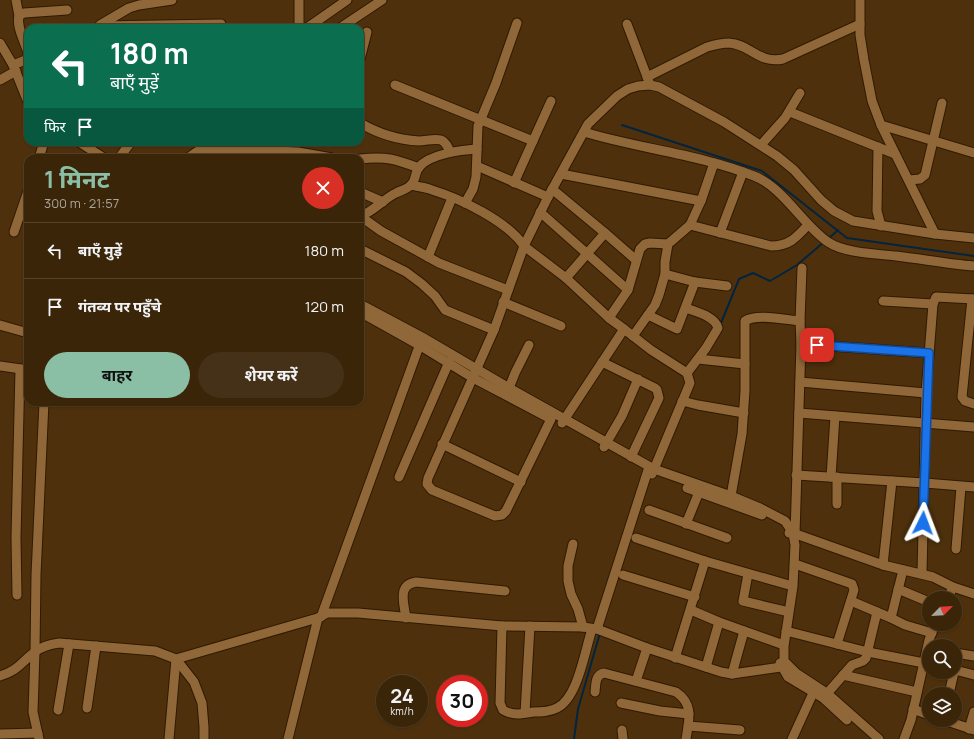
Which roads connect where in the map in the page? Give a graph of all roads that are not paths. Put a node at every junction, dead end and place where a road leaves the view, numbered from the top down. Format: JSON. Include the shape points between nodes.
{"nodes":[{"id":1,"x":16,"y":0,"type":"edge"},
{"id":2,"x":172,"y":0,"type":"edge"},
{"id":3,"x":299,"y":0,"type":"edge"},
{"id":4,"x":347,"y":0,"type":"edge"},
{"id":5,"x":382,"y":0,"type":"edge"},
{"id":6,"x":860,"y":0,"type":"edge"},
{"id":7,"x":152,"y":2,"type":"edge"},
{"id":8,"x":68,"y":10,"type":"dead end"},
{"id":9,"x":19,"y":16,"type":"junction"},
{"id":10,"x":517,"y":23,"type":"dead end"},
{"id":11,"x":103,"y":24,"type":"edge"},
{"id":12,"x":299,"y":24,"type":"edge"},
{"id":13,"x":313,"y":24,"type":"edge"},
{"id":14,"x":346,"y":24,"type":"edge"},
{"id":15,"x":627,"y":24,"type":"dead end"},
{"id":16,"x":860,"y":24,"type":"junction"},
{"id":17,"x":367,"y":32,"type":"dead end"},
{"id":18,"x":24,"y":40,"type":"edge"},
{"id":19,"x":0,"y":43,"type":"edge"},
{"id":20,"x":364,"y":44,"type":"edge"},
{"id":21,"x":24,"y":62,"type":"edge"},
{"id":22,"x":14,"y":68,"type":"junction"},
{"id":23,"x":0,"y":80,"type":"edge"},
{"id":24,"x":649,"y":81,"type":"junction"},
{"id":25,"x":395,"y":85,"type":"dead end"},
{"id":26,"x":24,"y":92,"type":"edge"},
{"id":27,"x":800,"y":93,"type":"dead end"},
{"id":28,"x":551,"y":101,"type":"dead end"},
{"id":29,"x":942,"y":103,"type":"dead end"},
{"id":30,"x":790,"y":112,"type":"junction"},
{"id":31,"x":480,"y":118,"type":"junction"},
{"id":32,"x":364,"y":125,"type":"edge"},
{"id":33,"x":881,"y":125,"type":"junction"},
{"id":34,"x":584,"y":132,"type":"junction"},
{"id":35,"x":533,"y":141,"type":"junction"},
{"id":36,"x":933,"y":141,"type":"junction"},
{"id":37,"x":761,"y":145,"type":"junction"},
{"id":38,"x":85,"y":146,"type":"edge"},
{"id":39,"x":197,"y":146,"type":"edge"},
{"id":40,"x":291,"y":147,"type":"edge"},
{"id":41,"x":878,"y":147,"type":"junction"},
{"id":42,"x":477,"y":149,"type":"junction"},
{"id":43,"x":450,"y":152,"type":"junction"},
{"id":44,"x":98,"y":154,"type":"edge"},
{"id":45,"x":259,"y":154,"type":"edge"},
{"id":46,"x":317,"y":154,"type":"edge"},
{"id":47,"x":895,"y":154,"type":"junction"},
{"id":48,"x":974,"y":154,"type":"edge"},
{"id":49,"x":364,"y":159,"type":"edge"},
{"id":50,"x":714,"y":163,"type":"junction"},
{"id":51,"x":477,"y":166,"type":"junction"},
{"id":52,"x":419,"y":168,"type":"junction"},
{"id":53,"x":743,"y":172,"type":"junction"},
{"id":54,"x":561,"y":174,"type":"junction"},
{"id":55,"x":909,"y":180,"type":"junction"},
{"id":56,"x":514,"y":182,"type":"junction"},
{"id":57,"x":411,"y":185,"type":"junction"},
{"id":58,"x":550,"y":193,"type":"junction"},
{"id":59,"x":364,"y":194,"type":"edge"},
{"id":60,"x":452,"y":198,"type":"junction"},
{"id":61,"x":701,"y":201,"type":"junction"},
{"id":62,"x":383,"y":202,"type":"junction"},
{"id":63,"x":24,"y":203,"type":"edge"},
{"id":64,"x":465,"y":203,"type":"junction"},
{"id":65,"x":540,"y":212,"type":"junction"},
{"id":66,"x":364,"y":214,"type":"edge"},
{"id":67,"x":364,"y":219,"type":"edge"},
{"id":68,"x":690,"y":225,"type":"junction"},
{"id":69,"x":808,"y":225,"type":"junction"},
{"id":70,"x":881,"y":226,"type":"junction"},
{"id":71,"x":14,"y":232,"type":"dead end"},
{"id":72,"x":605,"y":232,"type":"junction"},
{"id":73,"x":720,"y":233,"type":"junction"},
{"id":74,"x":935,"y":234,"type":"junction"},
{"id":75,"x":974,"y":238,"type":"edge"},
{"id":76,"x":668,"y":244,"type":"junction"},
{"id":77,"x":524,"y":246,"type":"junction"},
{"id":78,"x":364,"y":252,"type":"edge"},
{"id":79,"x":588,"y":254,"type":"junction"},
{"id":80,"x":428,"y":257,"type":"junction"},
{"id":81,"x":636,"y":260,"type":"junction"},
{"id":82,"x":974,"y":266,"type":"edge"},
{"id":83,"x":802,"y":268,"type":"dead end"},
{"id":84,"x":665,"y":274,"type":"junction"},
{"id":85,"x":566,"y":278,"type":"junction"},
{"id":86,"x":695,"y":282,"type":"junction"},
{"id":87,"x":727,"y":286,"type":"dead end"},
{"id":88,"x":508,"y":290,"type":"junction"},
{"id":89,"x":628,"y":290,"type":"junction"},
{"id":90,"x":973,"y":299,"type":"edge"},
{"id":91,"x":883,"y":301,"type":"dead end"},
{"id":92,"x":503,"y":302,"type":"junction"},
{"id":93,"x":933,"y":304,"type":"junction"},
{"id":94,"x":364,"y":306,"type":"edge"},
{"id":95,"x":686,"y":308,"type":"junction"},
{"id":96,"x":364,"y":314,"type":"edge"},
{"id":97,"x":648,"y":315,"type":"junction"},
{"id":98,"x":609,"y":318,"type":"junction"},
{"id":99,"x":800,"y":321,"type":"junction"},
{"id":100,"x":0,"y":325,"type":"edge"},
{"id":101,"x":561,"y":326,"type":"dead end"},
{"id":102,"x":624,"y":329,"type":"junction"},
{"id":103,"x":494,"y":330,"type":"junction"},
{"id":104,"x":24,"y":332,"type":"edge"},
{"id":105,"x":633,"y":336,"type":"junction"},
{"id":106,"x":421,"y":341,"type":"junction"},
{"id":107,"x":801,"y":344,"type":"junction"},
{"id":108,"x":529,"y":345,"type":"dead end"},
{"id":109,"x":442,"y":353,"type":"junction"},
{"id":110,"x":929,"y":353,"type":"junction"},
{"id":111,"x":698,"y":359,"type":"junction"},
{"id":112,"x":449,"y":362,"type":"junction"},
{"id":113,"x":602,"y":362,"type":"junction"},
{"id":114,"x":745,"y":364,"type":"junction"},
{"id":115,"x":0,"y":366,"type":"edge"},
{"id":116,"x":24,"y":370,"type":"edge"},
{"id":117,"x":687,"y":373,"type":"junction"},
{"id":118,"x":475,"y":374,"type":"junction"},
{"id":119,"x":638,"y":379,"type":"junction"},
{"id":120,"x":800,"y":382,"type":"junction"},
{"id":121,"x":509,"y":388,"type":"junction"},
{"id":122,"x":926,"y":393,"type":"junction"},
{"id":123,"x":682,"y":401,"type":"junction"},
{"id":124,"x":974,"y":404,"type":"edge"},
{"id":125,"x":44,"y":406,"type":"edge"},
{"id":126,"x":744,"y":413,"type":"junction"},
{"id":127,"x":799,"y":413,"type":"junction"},
{"id":128,"x":835,"y":416,"type":"junction"},
{"id":129,"x":551,"y":419,"type":"junction"},
{"id":130,"x":563,"y":422,"type":"junction"},
{"id":131,"x":926,"y":424,"type":"junction"},
{"id":132,"x":974,"y":427,"type":"edge"},
{"id":133,"x":442,"y":444,"type":"junction"},
{"id":134,"x":605,"y":445,"type":"junction"},
{"id":135,"x":631,"y":458,"type":"junction"},
{"id":136,"x":650,"y":470,"type":"junction"},
{"id":137,"x":796,"y":475,"type":"junction"},
{"id":138,"x":399,"y":476,"type":"dead end"},
{"id":139,"x":834,"y":477,"type":"junction"},
{"id":140,"x":892,"y":481,"type":"junction"},
{"id":141,"x":521,"y":482,"type":"junction"},
{"id":142,"x":925,"y":482,"type":"junction"},
{"id":143,"x":961,"y":486,"type":"junction"},
{"id":144,"x":974,"y":487,"type":"edge"},
{"id":145,"x":699,"y":492,"type":"junction"},
{"id":146,"x":731,"y":496,"type":"junction"},
{"id":147,"x":837,"y":504,"type":"dead end"},
{"id":148,"x":649,"y":510,"type":"dead end"},
{"id":149,"x":686,"y":524,"type":"junction"},
{"id":150,"x":791,"y":533,"type":"junction"},
{"id":151,"x":636,"y":538,"type":"dead end"},
{"id":152,"x":726,"y":538,"type":"dead end"},
{"id":153,"x":573,"y":544,"type":"dead end"},
{"id":154,"x":956,"y":548,"type":"dead end"},
{"id":155,"x":705,"y":561,"type":"junction"},
{"id":156,"x":795,"y":564,"type":"junction"},
{"id":157,"x":882,"y":565,"type":"junction"},
{"id":158,"x":903,"y":570,"type":"junction"},
{"id":159,"x":623,"y":574,"type":"dead end"},
{"id":160,"x":748,"y":574,"type":"junction"},
{"id":161,"x":922,"y":574,"type":"junction"},
{"id":162,"x":788,"y":585,"type":"junction"},
{"id":163,"x":953,"y":587,"type":"junction"},
{"id":164,"x":898,"y":589,"type":"junction"},
{"id":165,"x":505,"y":591,"type":"dead end"},
{"id":166,"x":951,"y":591,"type":"edge"},
{"id":167,"x":17,"y":594,"type":"dead end"},
{"id":168,"x":974,"y":594,"type":"edge"},
{"id":169,"x":695,"y":597,"type":"junction"},
{"id":170,"x":922,"y":599,"type":"edge"},
{"id":171,"x":851,"y":601,"type":"junction"},
{"id":172,"x":691,"y":610,"type":"junction"},
{"id":173,"x":785,"y":611,"type":"junction"},
{"id":174,"x":878,"y":612,"type":"junction"},
{"id":175,"x":321,"y":617,"type":"junction"},
{"id":176,"x":406,"y":618,"type":"junction"},
{"id":177,"x":891,"y":618,"type":"junction"},
{"id":178,"x":719,"y":622,"type":"junction"},
{"id":179,"x":502,"y":626,"type":"junction"},
{"id":180,"x":530,"y":626,"type":"junction"},
{"id":181,"x":590,"y":628,"type":"junction"},
{"id":182,"x":744,"y":631,"type":"junction"},
{"id":183,"x":786,"y":631,"type":"junction"},
{"id":184,"x":932,"y":633,"type":"joint"},
{"id":185,"x":930,"y":639,"type":"edge"},
{"id":186,"x":69,"y":644,"type":"junction"},
{"id":187,"x":781,"y":644,"type":"junction"},
{"id":188,"x":838,"y":644,"type":"junction"},
{"id":189,"x":96,"y":646,"type":"junction"},
{"id":190,"x":647,"y":648,"type":"junction"},
{"id":191,"x":36,"y":651,"type":"junction"},
{"id":192,"x":868,"y":652,"type":"junction"},
{"id":193,"x":962,"y":654,"type":"edge"},
{"id":194,"x":974,"y":656,"type":"edge"},
{"id":195,"x":675,"y":658,"type":"junction"},
{"id":196,"x":176,"y":659,"type":"junction"},
{"id":197,"x":922,"y":662,"type":"edge"},
{"id":198,"x":706,"y":667,"type":"junction"},
{"id":199,"x":781,"y":667,"type":"junction"},
{"id":200,"x":962,"y":673,"type":"edge"},
{"id":201,"x":732,"y":674,"type":"junction"},
{"id":202,"x":843,"y":675,"type":"junction"},
{"id":203,"x":974,"y":675,"type":"edge"},
{"id":204,"x":0,"y":676,"type":"edge"},
{"id":205,"x":922,"y":676,"type":"edge"},
{"id":206,"x":636,"y":681,"type":"junction"},
{"id":207,"x":814,"y":691,"type":"junction"},
{"id":208,"x":595,"y":692,"type":"dead end"},
{"id":209,"x":917,"y":692,"type":"junction"},
{"id":210,"x":826,"y":696,"type":"junction"},
{"id":211,"x":621,"y":703,"type":"dead end"},
{"id":212,"x":87,"y":708,"type":"dead end"},
{"id":213,"x":913,"y":709,"type":"junction"},
{"id":214,"x":58,"y":710,"type":"dead end"},
{"id":215,"x":922,"y":712,"type":"edge"},
{"id":216,"x":974,"y":712,"type":"edge"},
{"id":217,"x":525,"y":713,"type":"junction"},
{"id":218,"x":689,"y":714,"type":"junction"},
{"id":219,"x":688,"y":726,"type":"junction"},
{"id":220,"x":962,"y":726,"type":"edge"},
{"id":221,"x":740,"y":730,"type":"dead end"},
{"id":222,"x":972,"y":730,"type":"edge"},
{"id":223,"x":0,"y":734,"type":"edge"},
{"id":224,"x":38,"y":736,"type":"edge"},
{"id":225,"x":169,"y":739,"type":"edge"},
{"id":226,"x":204,"y":739,"type":"edge"},
{"id":227,"x":288,"y":739,"type":"edge"},
{"id":228,"x":686,"y":739,"type":"edge"},
{"id":229,"x":792,"y":739,"type":"edge"},
{"id":230,"x":869,"y":739,"type":"edge"},
{"id":231,"x":879,"y":739,"type":"edge"},
{"id":232,"x":904,"y":739,"type":"edge"}],
"edges":[{"from":1,"to":9,"type":"street"},
{"from":2,"to":7,"type":"street"},
{"from":3,"to":12,"type":"street"},
{"from":4,"to":13,"type":"street"},
{"from":5,"to":14,"type":"street"},
{"from":6,"to":16,"type":"street"},
{"from":7,"to":11,"type":"street","via":[[129,8]]},
{"from":8,"to":9,"type":"street","via":[[24,13]]},
{"from":9,"to":18,"type":"street"},
{"from":10,"to":31,"type":"street","via":[[496,83]]},
{"from":15,"to":24,"type":"street"},
{"from":16,"to":24,"type":"street","via":[[774,61],[760,57],[739,45],[715,44]]},
{"from":16,"to":33,"type":"street","via":[[872,101]]},
{"from":17,"to":20,"type":"street"},
{"from":19,"to":22,"type":"street"},
{"from":21,"to":22,"type":"street"},
{"from":22,"to":23,"type":"street"},
{"from":22,"to":26,"type":"street"},
{"from":24,"to":34,"type":"street","via":[[617,96],[588,124]]},
{"from":24,"to":37,"type":"street"},
{"from":25,"to":31,"type":"street"},
{"from":27,"to":30,"type":"street"},
{"from":28,"to":35,"type":"street"},
{"from":29,"to":36,"type":"street"},
{"from":30,"to":37,"type":"street"},
{"from":30,"to":41,"type":"street"},
{"from":31,"to":35,"type":"street"},
{"from":31,"to":42,"type":"street"},
{"from":32,"to":43,"type":"street","via":[[396,137],[420,141],[440,140],[445,142]]},
{"from":33,"to":36,"type":"street"},
{"from":33,"to":47,"type":"street"},
{"from":34,"to":50,"type":"street"},
{"from":34,"to":54,"type":"street"},
{"from":35,"to":56,"type":"street"},
{"from":36,"to":48,"type":"street"},
{"from":36,"to":55,"type":"street","via":[[925,175],[920,179]]},
{"from":37,"to":70,"type":"street","via":[[788,165],[834,211],[853,221]]},
{"from":38,"to":44,"type":"street"},
{"from":39,"to":45,"type":"street"},
{"from":40,"to":45,"type":"street"},
{"from":40,"to":46,"type":"street"},
{"from":41,"to":47,"type":"street"},
{"from":41,"to":70,"type":"street","via":[[877,211]]},
{"from":42,"to":43,"type":"street"},
{"from":42,"to":51,"type":"street"},
{"from":43,"to":52,"type":"street","via":[[429,160]]},
{"from":47,"to":55,"type":"street"},
{"from":49,"to":52,"type":"street","via":[[383,157]]},
{"from":50,"to":53,"type":"street"},
{"from":50,"to":61,"type":"street"},
{"from":51,"to":56,"type":"street"},
{"from":51,"to":64,"type":"street","via":[[473,188]]},
{"from":52,"to":57,"type":"street"},
{"from":53,"to":69,"type":"street","via":[[755,176],[775,189]]},
{"from":53,"to":73,"type":"street"},
{"from":54,"to":58,"type":"street"},
{"from":54,"to":61,"type":"street"},
{"from":55,"to":74,"type":"street"},
{"from":56,"to":58,"type":"street"},
{"from":57,"to":60,"type":"street","via":[[432,189]]},
{"from":57,"to":62,"type":"street"},
{"from":58,"to":65,"type":"street"},
{"from":58,"to":72,"type":"street"},
{"from":59,"to":62,"type":"street"},
{"from":60,"to":64,"type":"street"},
{"from":60,"to":80,"type":"street"},
{"from":61,"to":68,"type":"street"},
{"from":62,"to":66,"type":"street"},
{"from":63,"to":71,"type":"street"},
{"from":64,"to":77,"type":"street","via":[[502,224]]},
{"from":65,"to":77,"type":"street"},
{"from":65,"to":79,"type":"street"},
{"from":67,"to":80,"type":"street"},
{"from":68,"to":73,"type":"street"},
{"from":68,"to":76,"type":"street"},
{"from":69,"to":73,"type":"street","via":[[788,244],[781,246],[771,246]]},
{"from":69,"to":82,"type":"street","via":[[826,240],[842,248]]},
{"from":70,"to":74,"type":"street"},
{"from":72,"to":79,"type":"street"},
{"from":72,"to":81,"type":"street"},
{"from":74,"to":75,"type":"street"},
{"from":76,"to":81,"type":"street","via":[[644,244]]},
{"from":76,"to":84,"type":"street"},
{"from":77,"to":85,"type":"street"},
{"from":77,"to":88,"type":"street"},
{"from":78,"to":103,"type":"street","via":[[406,272],[430,290],[445,310]]},
{"from":79,"to":85,"type":"street"},
{"from":79,"to":89,"type":"street"},
{"from":80,"to":88,"type":"street"},
{"from":81,"to":89,"type":"street"},
{"from":83,"to":99,"type":"street"},
{"from":84,"to":86,"type":"street"},
{"from":84,"to":97,"type":"street","via":[[659,295]]},
{"from":85,"to":98,"type":"street"},
{"from":86,"to":87,"type":"street"},
{"from":86,"to":95,"type":"street"},
{"from":88,"to":92,"type":"street"},
{"from":89,"to":98,"type":"street"},
{"from":90,"to":93,"type":"street","via":[[936,297]]},
{"from":90,"to":124,"type":"street","via":[[962,397]]},
{"from":91,"to":93,"type":"street"},
{"from":92,"to":101,"type":"street"},
{"from":92,"to":103,"type":"street"},
{"from":93,"to":110,"type":"street"},
{"from":94,"to":106,"type":"street"},
{"from":95,"to":97,"type":"street","via":[[677,329]]},
{"from":95,"to":111,"type":"street","via":[[717,323],[718,328]]},
{"from":96,"to":106,"type":"street"},
{"from":97,"to":105,"type":"street"},
{"from":98,"to":102,"type":"street"},
{"from":99,"to":107,"type":"street"},
{"from":99,"to":114,"type":"street","via":[[759,317],[745,321]]},
{"from":100,"to":104,"type":"street"},
{"from":102,"to":105,"type":"street"},
{"from":102,"to":113,"type":"street"},
{"from":103,"to":118,"type":"street"},
{"from":105,"to":117,"type":"street"},
{"from":106,"to":109,"type":"street"},
{"from":106,"to":175,"type":"street"},
{"from":107,"to":110,"type":"street"},
{"from":107,"to":120,"type":"street"},
{"from":108,"to":121,"type":"street"},
{"from":109,"to":112,"type":"street"},
{"from":109,"to":118,"type":"street"},
{"from":110,"to":122,"type":"street"},
{"from":111,"to":114,"type":"street"},
{"from":111,"to":117,"type":"street"},
{"from":112,"to":118,"type":"street"},
{"from":112,"to":138,"type":"street"},
{"from":113,"to":119,"type":"street"},
{"from":113,"to":130,"type":"street"},
{"from":114,"to":126,"type":"street"},
{"from":115,"to":116,"type":"street"},
{"from":116,"to":167,"type":"street","via":[[16,538]]},
{"from":117,"to":123,"type":"street","via":[[690,383]]},
{"from":118,"to":121,"type":"street"},
{"from":118,"to":129,"type":"street"},
{"from":118,"to":133,"type":"street"},
{"from":119,"to":134,"type":"street","via":[[622,416]]},
{"from":119,"to":135,"type":"street","via":[[655,388],[659,398]]},
{"from":120,"to":122,"type":"street"},
{"from":120,"to":127,"type":"street"},
{"from":121,"to":130,"type":"street"},
{"from":122,"to":131,"type":"street"},
{"from":123,"to":126,"type":"street"},
{"from":123,"to":136,"type":"street"},
{"from":125,"to":191,"type":"street","via":[[36,575]]},
{"from":126,"to":146,"type":"street"},
{"from":127,"to":128,"type":"street"},
{"from":127,"to":137,"type":"street"},
{"from":128,"to":131,"type":"street"},
{"from":128,"to":139,"type":"street"},
{"from":129,"to":130,"type":"street"},
{"from":129,"to":141,"type":"street"},
{"from":130,"to":134,"type":"street"},
{"from":131,"to":132,"type":"street"},
{"from":131,"to":142,"type":"street"},
{"from":133,"to":141,"type":"street"},
{"from":133,"to":141,"type":"street","via":[[428,478],[427,484],[432,490],[495,516],[506,511]]},
{"from":134,"to":135,"type":"street"},
{"from":134,"to":136,"type":"street"},
{"from":135,"to":136,"type":"street"},
{"from":136,"to":145,"type":"street"},
{"from":136,"to":146,"type":"street"},
{"from":136,"to":181,"type":"street"},
{"from":137,"to":139,"type":"street"},
{"from":137,"to":150,"type":"street"},
{"from":139,"to":140,"type":"street"},
{"from":139,"to":147,"type":"street"},
{"from":140,"to":142,"type":"street"},
{"from":140,"to":157,"type":"street"},
{"from":142,"to":143,"type":"street"},
{"from":142,"to":161,"type":"street"},
{"from":143,"to":144,"type":"street"},
{"from":143,"to":154,"type":"street"},
{"from":145,"to":149,"type":"street"},
{"from":145,"to":150,"type":"street","via":[[766,516]]},
{"from":146,"to":150,"type":"street","via":[[785,521]]},
{"from":148,"to":149,"type":"street"},
{"from":149,"to":152,"type":"street"},
{"from":150,"to":156,"type":"street","via":[[795,544]]},
{"from":150,"to":157,"type":"street"},
{"from":150,"to":162,"type":"street","via":[[788,539]]},
{"from":151,"to":155,"type":"street"},
{"from":153,"to":181,"type":"street","via":[[568,566],[568,581],[578,609]]},
{"from":155,"to":160,"type":"street"},
{"from":155,"to":169,"type":"street"},
{"from":156,"to":171,"type":"street","via":[[852,584],[854,590]]},
{"from":156,"to":183,"type":"street"},
{"from":157,"to":158,"type":"street"},
{"from":158,"to":161,"type":"street"},
{"from":158,"to":164,"type":"street"},
{"from":159,"to":169,"type":"street"},
{"from":160,"to":162,"type":"street"},
{"from":160,"to":173,"type":"street","via":[[743,601]]},
{"from":161,"to":163,"type":"street"},
{"from":162,"to":173,"type":"street"},
{"from":163,"to":166,"type":"street"},
{"from":163,"to":168,"type":"street"},
{"from":164,"to":170,"type":"street"},
{"from":164,"to":177,"type":"street"},
{"from":165,"to":176,"type":"street","via":[[411,583],[403,590]]},
{"from":169,"to":172,"type":"street"},
{"from":171,"to":174,"type":"street"},
{"from":171,"to":188,"type":"street"},
{"from":172,"to":178,"type":"street"},
{"from":172,"to":195,"type":"street"},
{"from":173,"to":187,"type":"street"},
{"from":174,"to":177,"type":"street"},
{"from":174,"to":192,"type":"street"},
{"from":175,"to":176,"type":"street","via":[[327,613],[358,613]]},
{"from":175,"to":196,"type":"street"},
{"from":175,"to":227,"type":"street","via":[[318,618]]},
{"from":176,"to":179,"type":"street"},
{"from":177,"to":184,"type":"street"},
{"from":178,"to":182,"type":"street"},
{"from":178,"to":198,"type":"street"},
{"from":179,"to":180,"type":"street"},
{"from":179,"to":217,"type":"street","via":[[500,703],[503,710],[513,715]]},
{"from":180,"to":181,"type":"street"},
{"from":180,"to":217,"type":"street"},
{"from":181,"to":190,"type":"street"},
{"from":181,"to":217,"type":"street","via":[[576,682],[568,698],[550,711]]},
{"from":182,"to":187,"type":"street"},
{"from":182,"to":201,"type":"street"},
{"from":183,"to":188,"type":"street"},
{"from":183,"to":210,"type":"street","via":[[784,661]]},
{"from":184,"to":185,"type":"street"},
{"from":186,"to":189,"type":"street"},
{"from":186,"to":191,"type":"street","via":[[52,644]]},
{"from":186,"to":214,"type":"street"},
{"from":187,"to":199,"type":"street"},
{"from":188,"to":192,"type":"street"},
{"from":189,"to":196,"type":"street","via":[[155,651]]},
{"from":189,"to":212,"type":"street"},
{"from":190,"to":195,"type":"street"},
{"from":190,"to":206,"type":"street"},
{"from":191,"to":204,"type":"street","via":[[16,669]]},
{"from":191,"to":224,"type":"street","via":[[33,712]]},
{"from":192,"to":197,"type":"street"},
{"from":192,"to":202,"type":"street","via":[[863,661],[852,665]]},
{"from":193,"to":194,"type":"street"},
{"from":195,"to":198,"type":"street"},
{"from":196,"to":225,"type":"street"},
{"from":196,"to":226,"type":"street","via":[[194,682],[202,703]]},
{"from":198,"to":201,"type":"street"},
{"from":199,"to":201,"type":"street"},
{"from":199,"to":207,"type":"street","via":[[792,680]]},
{"from":200,"to":203,"type":"street"},
{"from":202,"to":209,"type":"street"},
{"from":202,"to":210,"type":"street"},
{"from":205,"to":209,"type":"street"},
{"from":206,"to":208,"type":"street","via":[[604,673],[598,677]]},
{"from":206,"to":218,"type":"street","via":[[676,692],[687,703]]},
{"from":207,"to":210,"type":"street"},
{"from":207,"to":229,"type":"street"},
{"from":209,"to":213,"type":"street"},
{"from":210,"to":230,"type":"street"},
{"from":210,"to":231,"type":"street"},
{"from":211,"to":218,"type":"street"},
{"from":213,"to":215,"type":"street"},
{"from":213,"to":232,"type":"street"},
{"from":216,"to":222,"type":"street"},
{"from":218,"to":219,"type":"street"},
{"from":219,"to":221,"type":"street"},
{"from":219,"to":228,"type":"street"},
{"from":220,"to":222,"type":"street"},
{"from":223,"to":224,"type":"street"}]}
